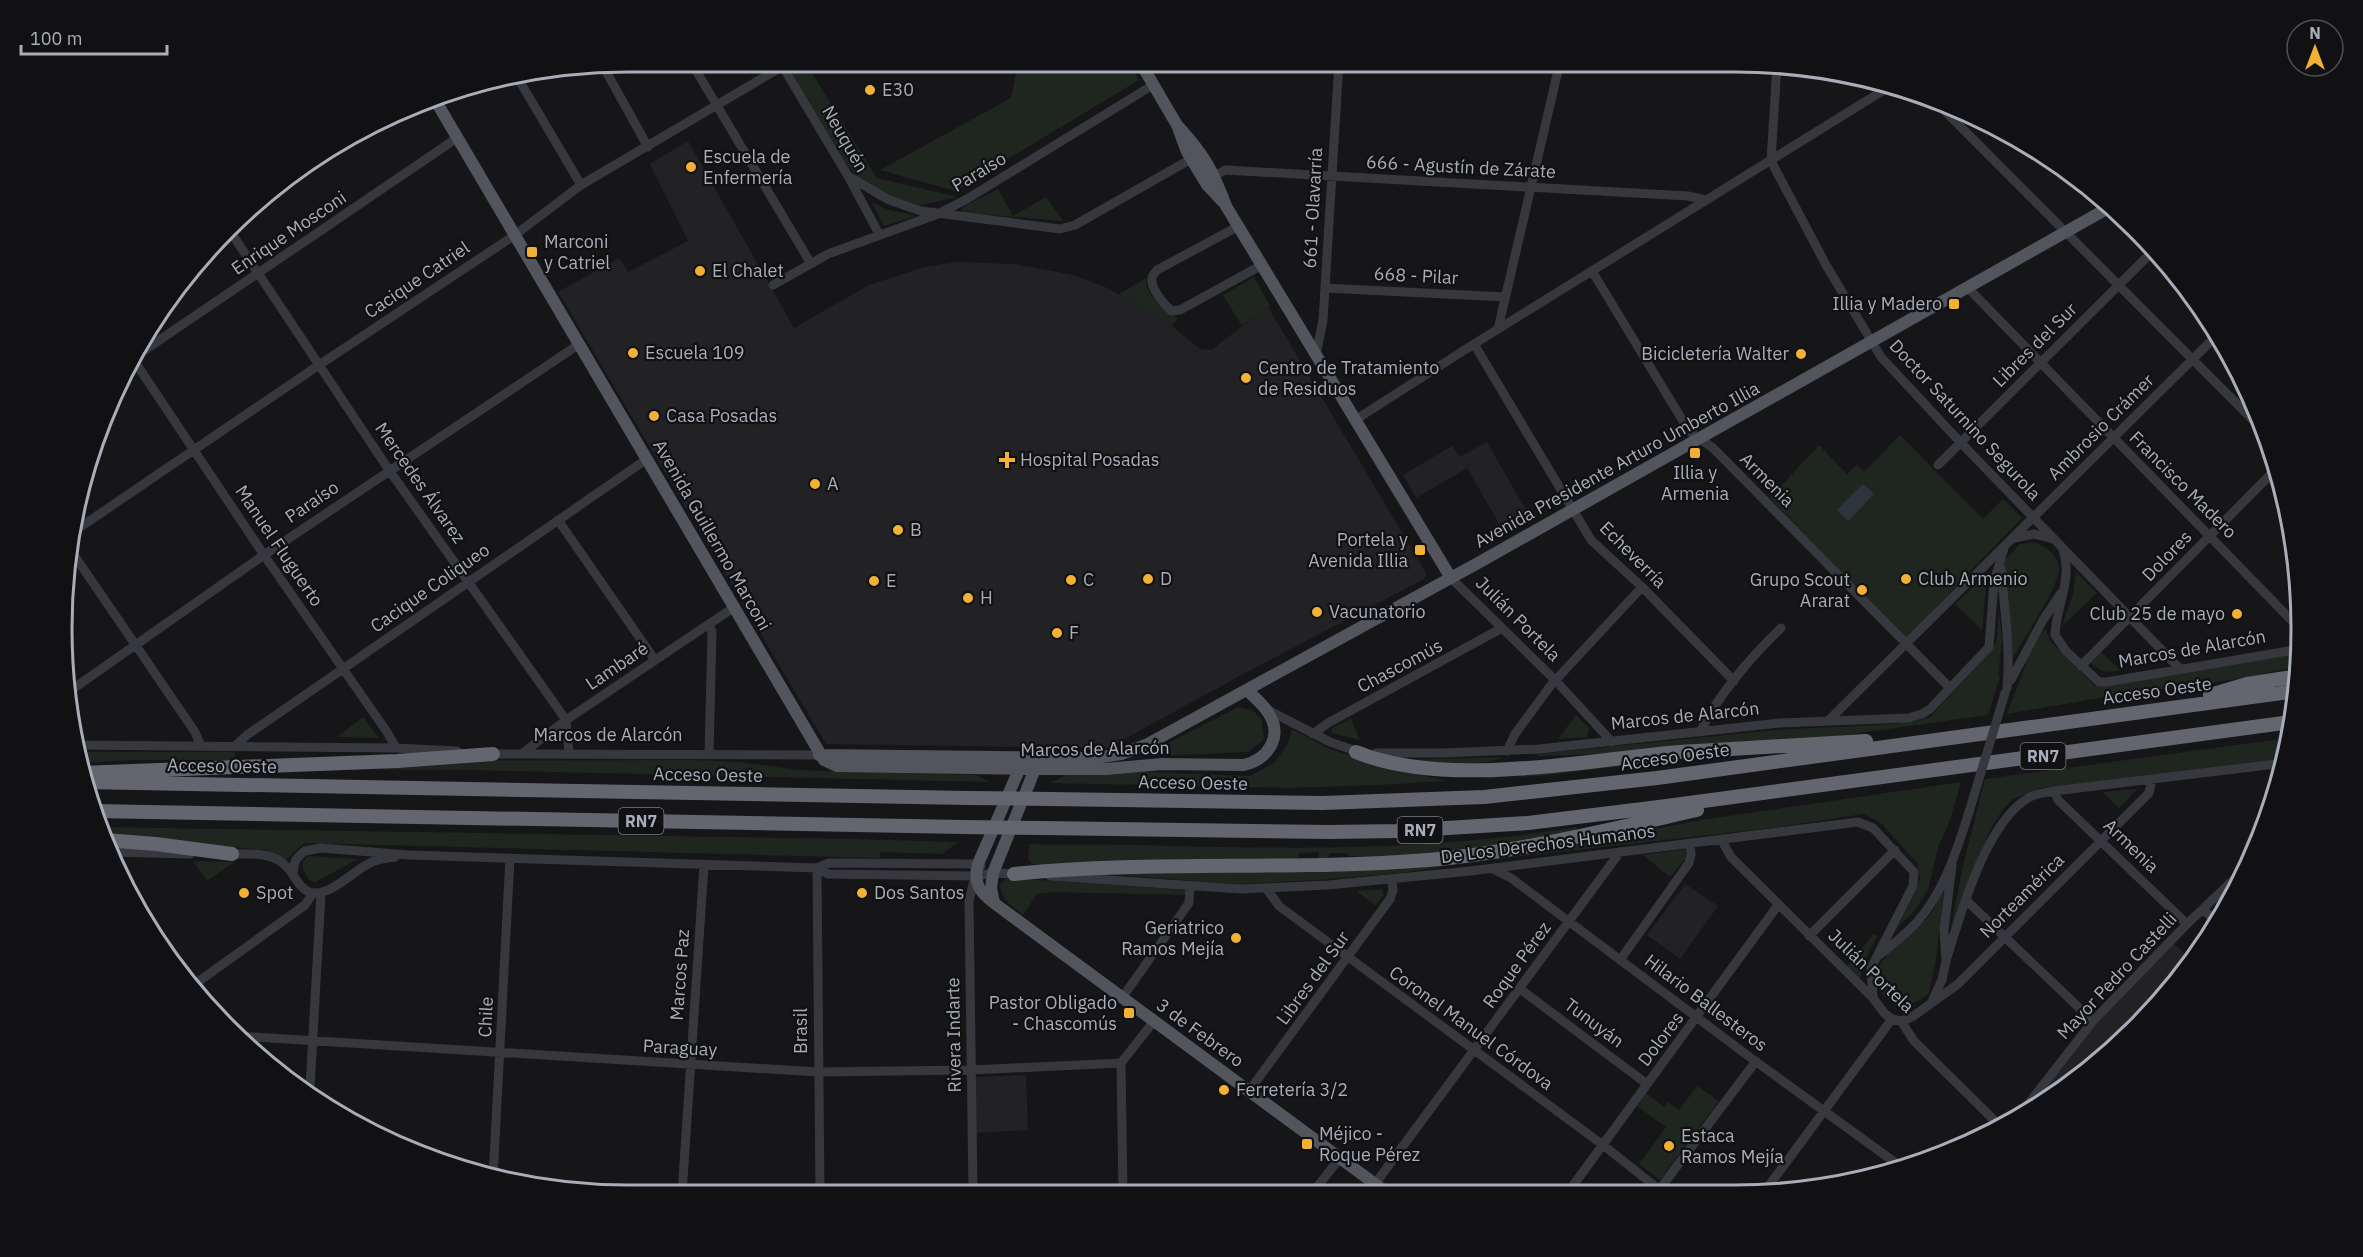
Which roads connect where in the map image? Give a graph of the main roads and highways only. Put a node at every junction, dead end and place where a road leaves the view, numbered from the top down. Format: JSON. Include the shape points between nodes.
{"nodes":[{"id":1,"x":1146,"y":72,"type":"edge"},
{"id":2,"x":439,"y":106,"type":"edge"},
{"id":3,"x":1177,"y":125,"type":"junction"},
{"id":4,"x":1226,"y":206,"type":"junction"},
{"id":5,"x":2102,"y":211,"type":"edge"},
{"id":6,"x":1451,"y":578,"type":"junction"},
{"id":7,"x":2289,"y":678,"type":"edge"},
{"id":8,"x":1247,"y":690,"type":"junction"},
{"id":9,"x":2287,"y":692,"type":"edge"},
{"id":10,"x":2168,"y":707,"type":"junction"},
{"id":11,"x":2282,"y":724,"type":"edge"},
{"id":12,"x":1971,"y":735,"type":"junction"},
{"id":13,"x":1138,"y":748,"type":"joint"},
{"id":14,"x":1356,"y":752,"type":"road end"},
{"id":15,"x":493,"y":754,"type":"road end"},
{"id":16,"x":819,"y":755,"type":"junction"},
{"id":17,"x":1031,"y":761,"type":"junction"},
{"id":18,"x":837,"y":766,"type":"joint"},
{"id":19,"x":1018,"y":769,"type":"junction"},
{"id":20,"x":91,"y":773,"type":"edge"},
{"id":21,"x":94,"y":782,"type":"edge"},
{"id":22,"x":1795,"y":789,"type":"junction"},
{"id":23,"x":103,"y":811,"type":"edge"},
{"id":24,"x":114,"y":841,"type":"edge"},
{"id":25,"x":232,"y":854,"type":"road end"},
{"id":26,"x":1014,"y":874,"type":"road end"},
{"id":27,"x":994,"y":903,"type":"junction"},
{"id":28,"x":1376,"y":1185,"type":"edge"}],
"edges":[{"from":1,"to":3,"type":"main road"},
{"from":2,"to":16,"type":"main road","name":"Avenida Guillermo Marconi"},
{"from":3,"to":4,"type":"main road","via":[[1191,159]]},
{"from":3,"to":4,"type":"main road","via":[[1198,147]]},
{"from":4,"to":6,"type":"main road","name":"Julián Portela"},
{"from":5,"to":6,"type":"main road","name":"Avenida Presidente Arturo Umberto Illia"},
{"from":6,"to":8,"type":"main road","name":"Avenida Presidente Arturo Umberto Illia"},
{"from":7,"to":10,"type":"highway","via":[[2247,684]]},
{"from":8,"to":13,"type":"main road","name":"Avenida Presidente Arturo Umberto Illia"},
{"from":8,"to":17,"type":"main road","name":"Marcos de Alarcón","via":[[1274,725],[1273,744],[1263,756],[1248,764],[1162,764],[1106,769]]},
{"from":9,"to":10,"type":"highway","name":"Acceso Oeste","number":"RN7"},
{"from":10,"to":12,"type":"highway","name":"Acceso Oeste","number":"RN7"},
{"from":11,"to":22,"type":"highway","number":"RN7"},
{"from":12,"to":14,"type":"highway","via":[[1680,752],[1515,768],[1433,770],[1380,761]]},
{"from":12,"to":21,"type":"highway","name":"Acceso Oeste","number":"RN7","bridge":true,"via":[[1657,778],[1484,797],[1323,803]]},
{"from":13,"to":17,"type":"main road","name":"Marcos de Alarcón","via":[[1103,757]]},
{"from":15,"to":20,"type":"highway"},
{"from":16,"to":17,"type":"main road","name":"Marcos de Alarcón"},
{"from":16,"to":18,"type":"main road","name":"Avenida Guillermo Marconi"},
{"from":17,"to":19,"type":"main road","name":"Marcos de Alarcón"},
{"from":17,"to":27,"type":"main road","via":[[993,873]]},
{"from":18,"to":19,"type":"main road","name":"Marcos de Alarcón"},
{"from":19,"to":27,"type":"main road","name":"3 de Febrero","via":[[976,870],[981,892]]},
{"from":22,"to":23,"type":"highway","number":"RN7","bridge":true,"via":[[1627,812],[1459,828],[1329,832]]},
{"from":22,"to":26,"type":"highway","via":[[1575,837],[1427,860],[1069,868]]},
{"from":24,"to":25,"type":"highway"},
{"from":27,"to":28,"type":"main road","name":"3 de Febrero"}]}
